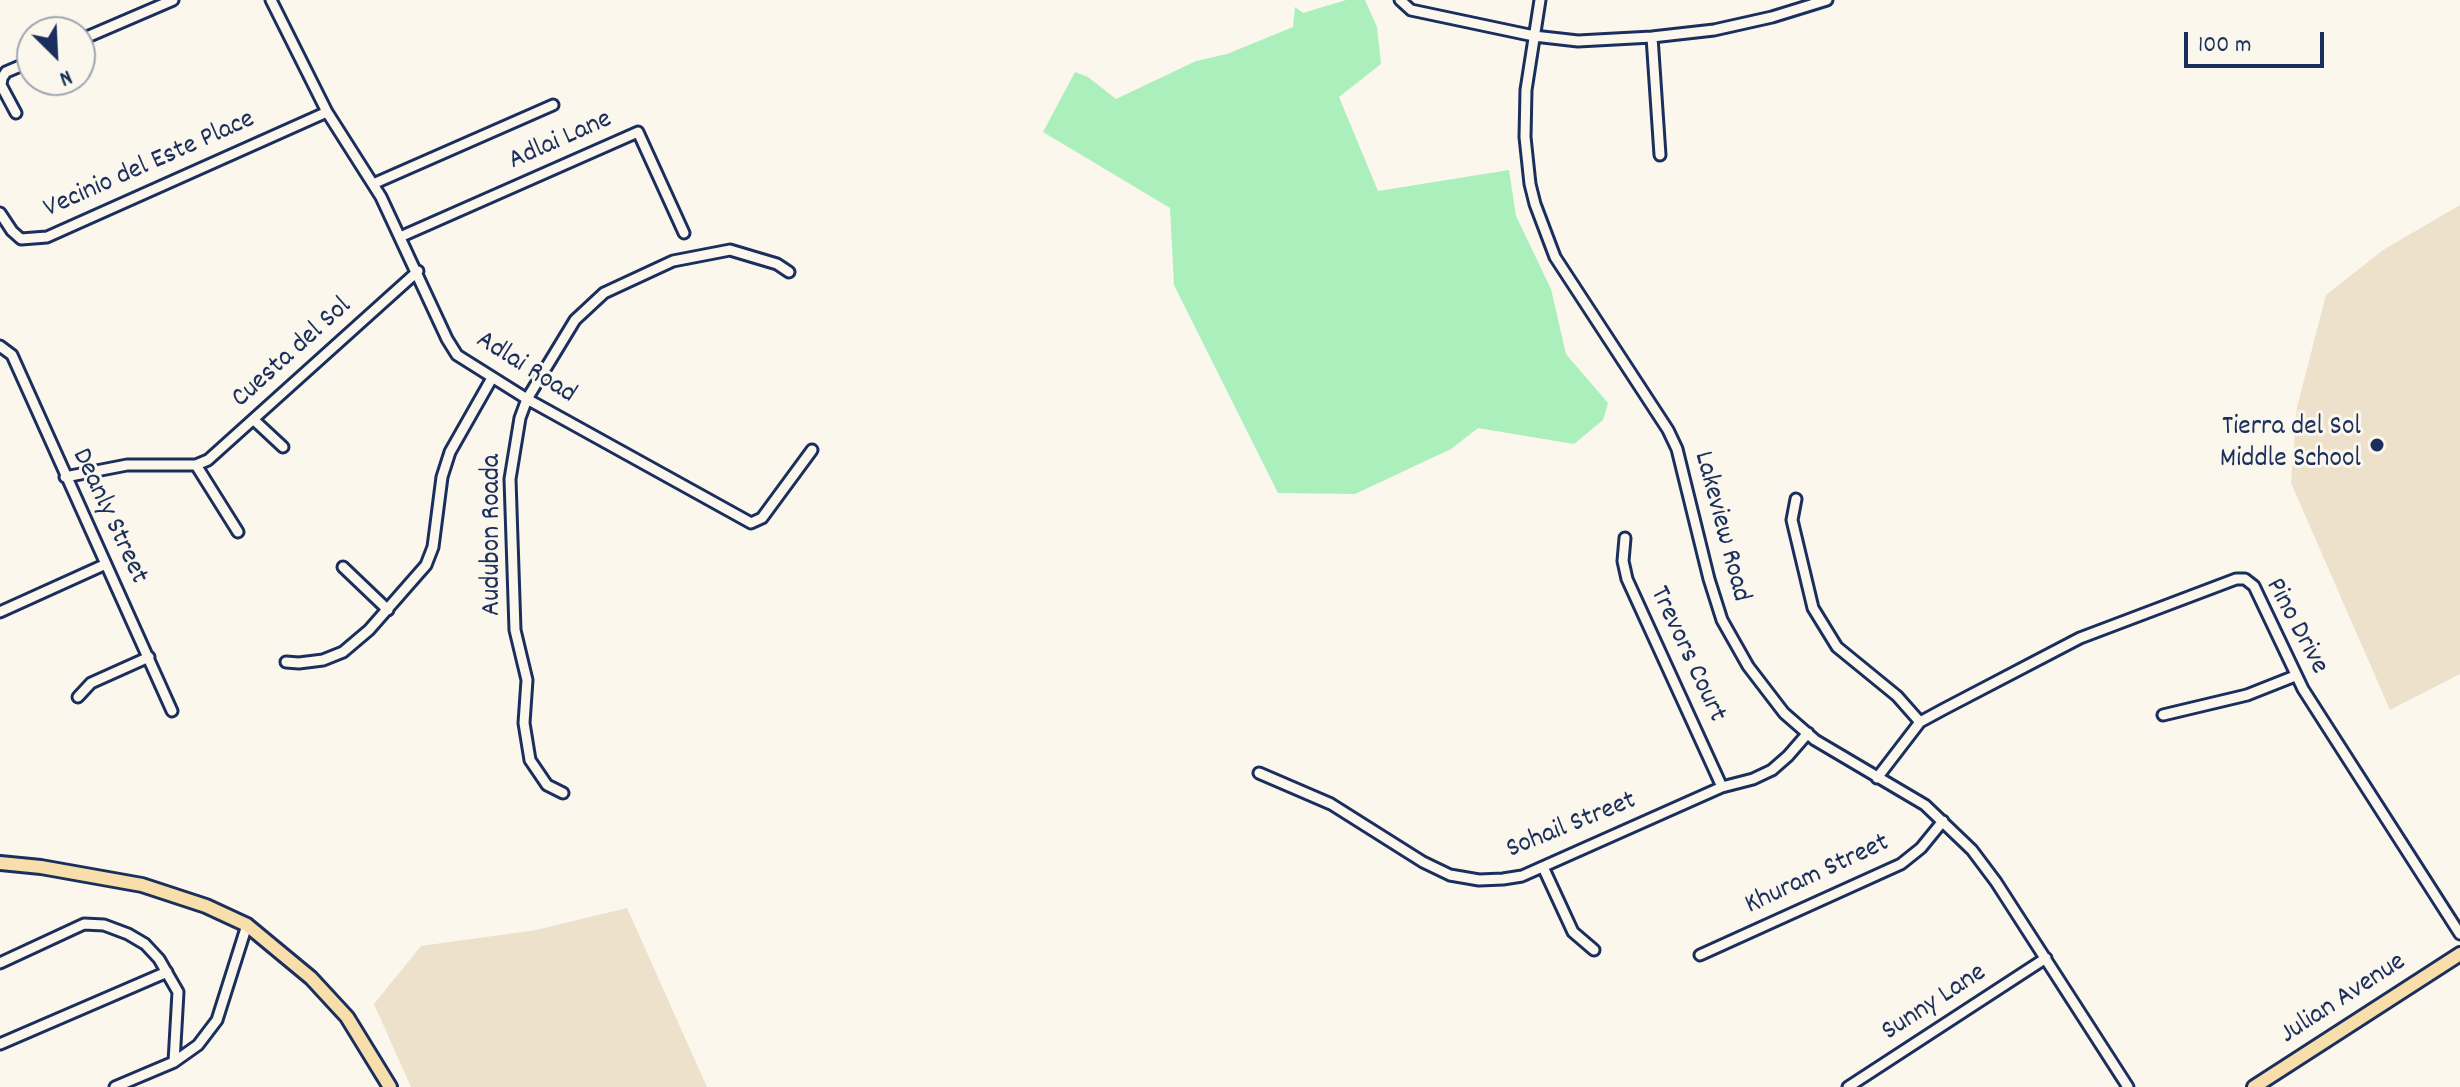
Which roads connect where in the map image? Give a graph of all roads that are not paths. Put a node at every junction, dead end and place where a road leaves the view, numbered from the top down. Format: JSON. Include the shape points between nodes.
{"nodes":[{"id":1,"x":173,"y":0,"type":"edge"},
{"id":2,"x":271,"y":0,"type":"edge"},
{"id":3,"x":1400,"y":0,"type":"edge"},
{"id":4,"x":1540,"y":0,"type":"edge"},
{"id":5,"x":1827,"y":0,"type":"edge"},
{"id":6,"x":96,"y":33,"type":"edge"},
{"id":7,"x":1534,"y":36,"type":"junction"},
{"id":8,"x":1652,"y":37,"type":"junction"},
{"id":9,"x":16,"y":68,"type":"edge"},
{"id":10,"x":553,"y":105,"type":"dead end"},
{"id":11,"x":327,"y":112,"type":"junction"},
{"id":12,"x":16,"y":113,"type":"dead end"},
{"id":13,"x":1660,"y":155,"type":"dead end"},
{"id":14,"x":373,"y":184,"type":"junction"},
{"id":15,"x":0,"y":213,"type":"edge"},
{"id":16,"x":684,"y":233,"type":"dead end"},
{"id":17,"x":400,"y":237,"type":"junction"},
{"id":18,"x":418,"y":271,"type":"junction"},
{"id":19,"x":789,"y":272,"type":"dead end"},
{"id":20,"x":0,"y":346,"type":"edge"},
{"id":21,"x":492,"y":378,"type":"junction"},
{"id":22,"x":527,"y":399,"type":"junction"},
{"id":23,"x":254,"y":420,"type":"junction"},
{"id":24,"x":283,"y":447,"type":"dead end"},
{"id":25,"x":812,"y":450,"type":"dead end"},
{"id":26,"x":196,"y":465,"type":"junction"},
{"id":27,"x":65,"y":477,"type":"junction"},
{"id":28,"x":1796,"y":499,"type":"dead end"},
{"id":29,"x":238,"y":532,"type":"dead end"},
{"id":30,"x":1625,"y":538,"type":"dead end"},
{"id":31,"x":106,"y":564,"type":"junction"},
{"id":32,"x":343,"y":567,"type":"dead end"},
{"id":33,"x":388,"y":610,"type":"junction"},
{"id":34,"x":0,"y":612,"type":"edge"},
{"id":35,"x":149,"y":657,"type":"junction"},
{"id":36,"x":286,"y":662,"type":"dead end"},
{"id":37,"x":2295,"y":676,"type":"junction"},
{"id":38,"x":78,"y":697,"type":"dead end"},
{"id":39,"x":172,"y":711,"type":"dead end"},
{"id":40,"x":2163,"y":715,"type":"dead end"},
{"id":41,"x":1920,"y":722,"type":"junction"},
{"id":42,"x":1808,"y":733,"type":"junction"},
{"id":43,"x":1259,"y":773,"type":"dead end"},
{"id":44,"x":1877,"y":778,"type":"junction"},
{"id":45,"x":1722,"y":787,"type":"junction"},
{"id":46,"x":563,"y":793,"type":"dead end"},
{"id":47,"x":1943,"y":821,"type":"junction"},
{"id":48,"x":0,"y":863,"type":"edge"},
{"id":49,"x":1543,"y":867,"type":"junction"},
{"id":50,"x":247,"y":925,"type":"junction"},
{"id":51,"x":2460,"y":934,"type":"edge"},
{"id":52,"x":1594,"y":950,"type":"dead end"},
{"id":53,"x":2460,"y":954,"type":"edge"},
{"id":54,"x":1700,"y":955,"type":"dead end"},
{"id":55,"x":2046,"y":958,"type":"junction"},
{"id":56,"x":1,"y":960,"type":"edge"},
{"id":57,"x":167,"y":972,"type":"junction"},
{"id":58,"x":0,"y":1044,"type":"edge"},
{"id":59,"x":174,"y":1062,"type":"junction"},
{"id":60,"x":115,"y":1087,"type":"edge"},
{"id":61,"x":390,"y":1087,"type":"edge"},
{"id":62,"x":1848,"y":1087,"type":"edge"},
{"id":63,"x":2128,"y":1087,"type":"edge"},
{"id":64,"x":2254,"y":1087,"type":"edge"}],
"edges":[{"from":1,"to":6,"type":"street"},
{"from":2,"to":11,"type":"street","name":"Adlai Road"},
{"from":3,"to":7,"type":"street","via":[[1411,10]]},
{"from":4,"to":7,"type":"street","name":"Lakeview Road"},
{"from":5,"to":8,"type":"street","via":[[1714,30]]},
{"from":7,"to":8,"type":"street","via":[[1578,41]]},
{"from":7,"to":42,"type":"street","name":"Lakeview Road","via":[[1525,137],[1530,184],[1555,257],[1677,449],[1722,620],[1748,666],[1784,713]]},
{"from":8,"to":13,"type":"street"},
{"from":9,"to":12,"type":"street","via":[[6,72],[1,85]]},
{"from":10,"to":14,"type":"street"},
{"from":11,"to":14,"type":"street","name":"Adlai Road"},
{"from":11,"to":15,"type":"street","name":"Vecinio del Este Place","via":[[47,237],[21,239]]},
{"from":14,"to":17,"type":"street","name":"Adlai Road"},
{"from":16,"to":17,"type":"street","name":"Adlai Lane","via":[[638,132]]},
{"from":17,"to":18,"type":"street","name":"Adlai Road"},
{"from":18,"to":21,"type":"street","name":"Adlai Road","via":[[457,355]]},
{"from":18,"to":23,"type":"street","name":"Cuesta del Sol"},
{"from":19,"to":22,"type":"street","name":"Audubon Roada","via":[[730,250],[673,261],[604,293],[575,320]]},
{"from":20,"to":27,"type":"street","name":"Deanly Street","via":[[12,355]]},
{"from":21,"to":22,"type":"street","name":"Adlai Road"},
{"from":21,"to":33,"type":"street","via":[[450,452],[426,565]]},
{"from":22,"to":25,"type":"street","name":"Adlai Road","via":[[751,523],[762,518]]},
{"from":22,"to":46,"type":"street","name":"Audubon Roada","via":[[510,479],[515,630],[527,680],[524,723],[530,760],[547,785]]},
{"from":23,"to":24,"type":"street"},
{"from":23,"to":26,"type":"street","name":"Cuesta del Sol"},
{"from":26,"to":27,"type":"street","via":[[127,465]]},
{"from":26,"to":29,"type":"street"},
{"from":27,"to":31,"type":"street","name":"Deanly Street"},
{"from":28,"to":41,"type":"street","via":[[1792,520],[1813,608],[1837,647]]},
{"from":30,"to":45,"type":"street","name":"Trevors Court","via":[[1627,579]]},
{"from":31,"to":34,"type":"street"},
{"from":31,"to":35,"type":"street","name":"Deanly Street"},
{"from":32,"to":33,"type":"street"},
{"from":33,"to":36,"type":"street","via":[[343,652],[323,660]]},
{"from":35,"to":38,"type":"street","via":[[91,683]]},
{"from":35,"to":39,"type":"street","name":"Deanly Street"},
{"from":37,"to":40,"type":"street","via":[[2247,695]]},
{"from":37,"to":41,"type":"street","name":"Pino Drive","via":[[2254,586],[2236,579],[2080,638]]},
{"from":37,"to":51,"type":"street","name":"Pino Drive"},
{"from":41,"to":44,"type":"street","name":"Pino Drive"},
{"from":42,"to":44,"type":"street","name":"Lakeview Road"},
{"from":42,"to":45,"type":"street","name":"Sohail Street","via":[[1772,770]]},
{"from":43,"to":49,"type":"street","name":"Sohail Street","via":[[1331,804],[1450,875],[1503,879]]},
{"from":44,"to":47,"type":"street","name":"Lakeview Road"},
{"from":45,"to":49,"type":"street","name":"Sohail Street"},
{"from":47,"to":54,"type":"street","name":"Khuram Street","via":[[1901,864]]},
{"from":47,"to":55,"type":"street","name":"Lakeview Road","via":[[1985,866]]},
{"from":48,"to":50,"type":"main road","via":[[142,885]]},
{"from":49,"to":52,"type":"street","via":[[1573,932]]},
{"from":50,"to":59,"type":"street","via":[[217,1020],[198,1045]]},
{"from":50,"to":61,"type":"main road","via":[[311,978],[347,1017]]},
{"from":53,"to":64,"type":"main road","name":"Julian Avenue"},
{"from":55,"to":62,"type":"street","name":"Sunny Lane"},
{"from":55,"to":63,"type":"street","name":"Lakeview Road"},
{"from":56,"to":57,"type":"street","via":[[94,924],[145,944]]},
{"from":57,"to":58,"type":"street"},
{"from":57,"to":59,"type":"street","via":[[178,992]]},
{"from":59,"to":60,"type":"street"}]}
